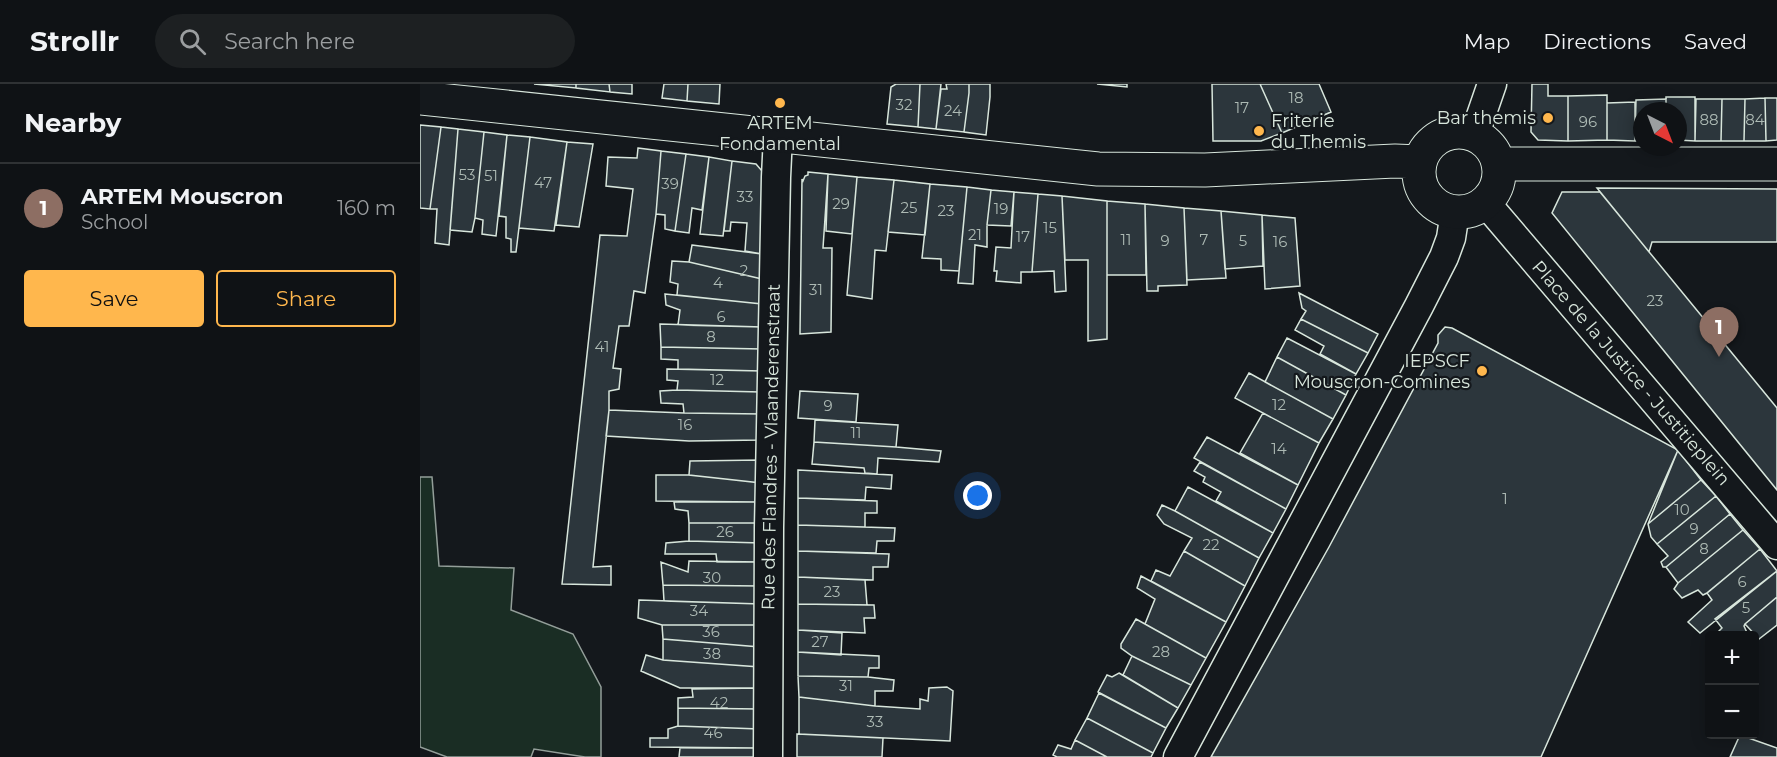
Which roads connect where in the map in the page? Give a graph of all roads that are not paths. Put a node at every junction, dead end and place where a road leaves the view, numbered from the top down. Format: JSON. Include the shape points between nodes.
{"nodes":[{"id":1,"x":1492,"y":84,"type":"edge"},
{"id":2,"x":420,"y":98,"type":"edge"},
{"id":3,"x":778,"y":136,"type":"junction"},
{"id":4,"x":1474,"y":136,"type":"junction"},
{"id":5,"x":1420,"y":162,"type":"junction"},
{"id":6,"x":1498,"y":164,"type":"junction"},
{"id":7,"x":1777,"y":164,"type":"edge"},
{"id":8,"x":1470,"y":207,"type":"junction"},
{"id":9,"x":1777,"y":545,"type":"edge"},
{"id":10,"x":768,"y":757,"type":"edge"},
{"id":11,"x":1178,"y":757,"type":"edge"}],
"edges":[{"from":1,"to":4,"type":"street"},
{"from":2,"to":3,"type":"street"},
{"from":3,"to":5,"type":"street","via":[[1098,169],[1205,170]]},
{"from":3,"to":10,"type":"street","name":"Rue des Flandres - Vlaanderenstraat"},
{"from":4,"to":5,"type":"street","via":[[1454,132],[1441,136],[1430,144]]},
{"from":4,"to":6,"type":"street","via":[[1492,150]]},
{"from":5,"to":8,"type":"street","name":"Place de la Justice - Justitieplein","via":[[1419,177],[1428,198],[1440,207]]},
{"from":6,"to":7,"type":"street"},
{"from":6,"to":8,"type":"street","via":[[1495,188]]},
{"from":8,"to":9,"type":"street","name":"Place de la Justice - Justitieplein"},
{"from":8,"to":11,"type":"street"}]}
